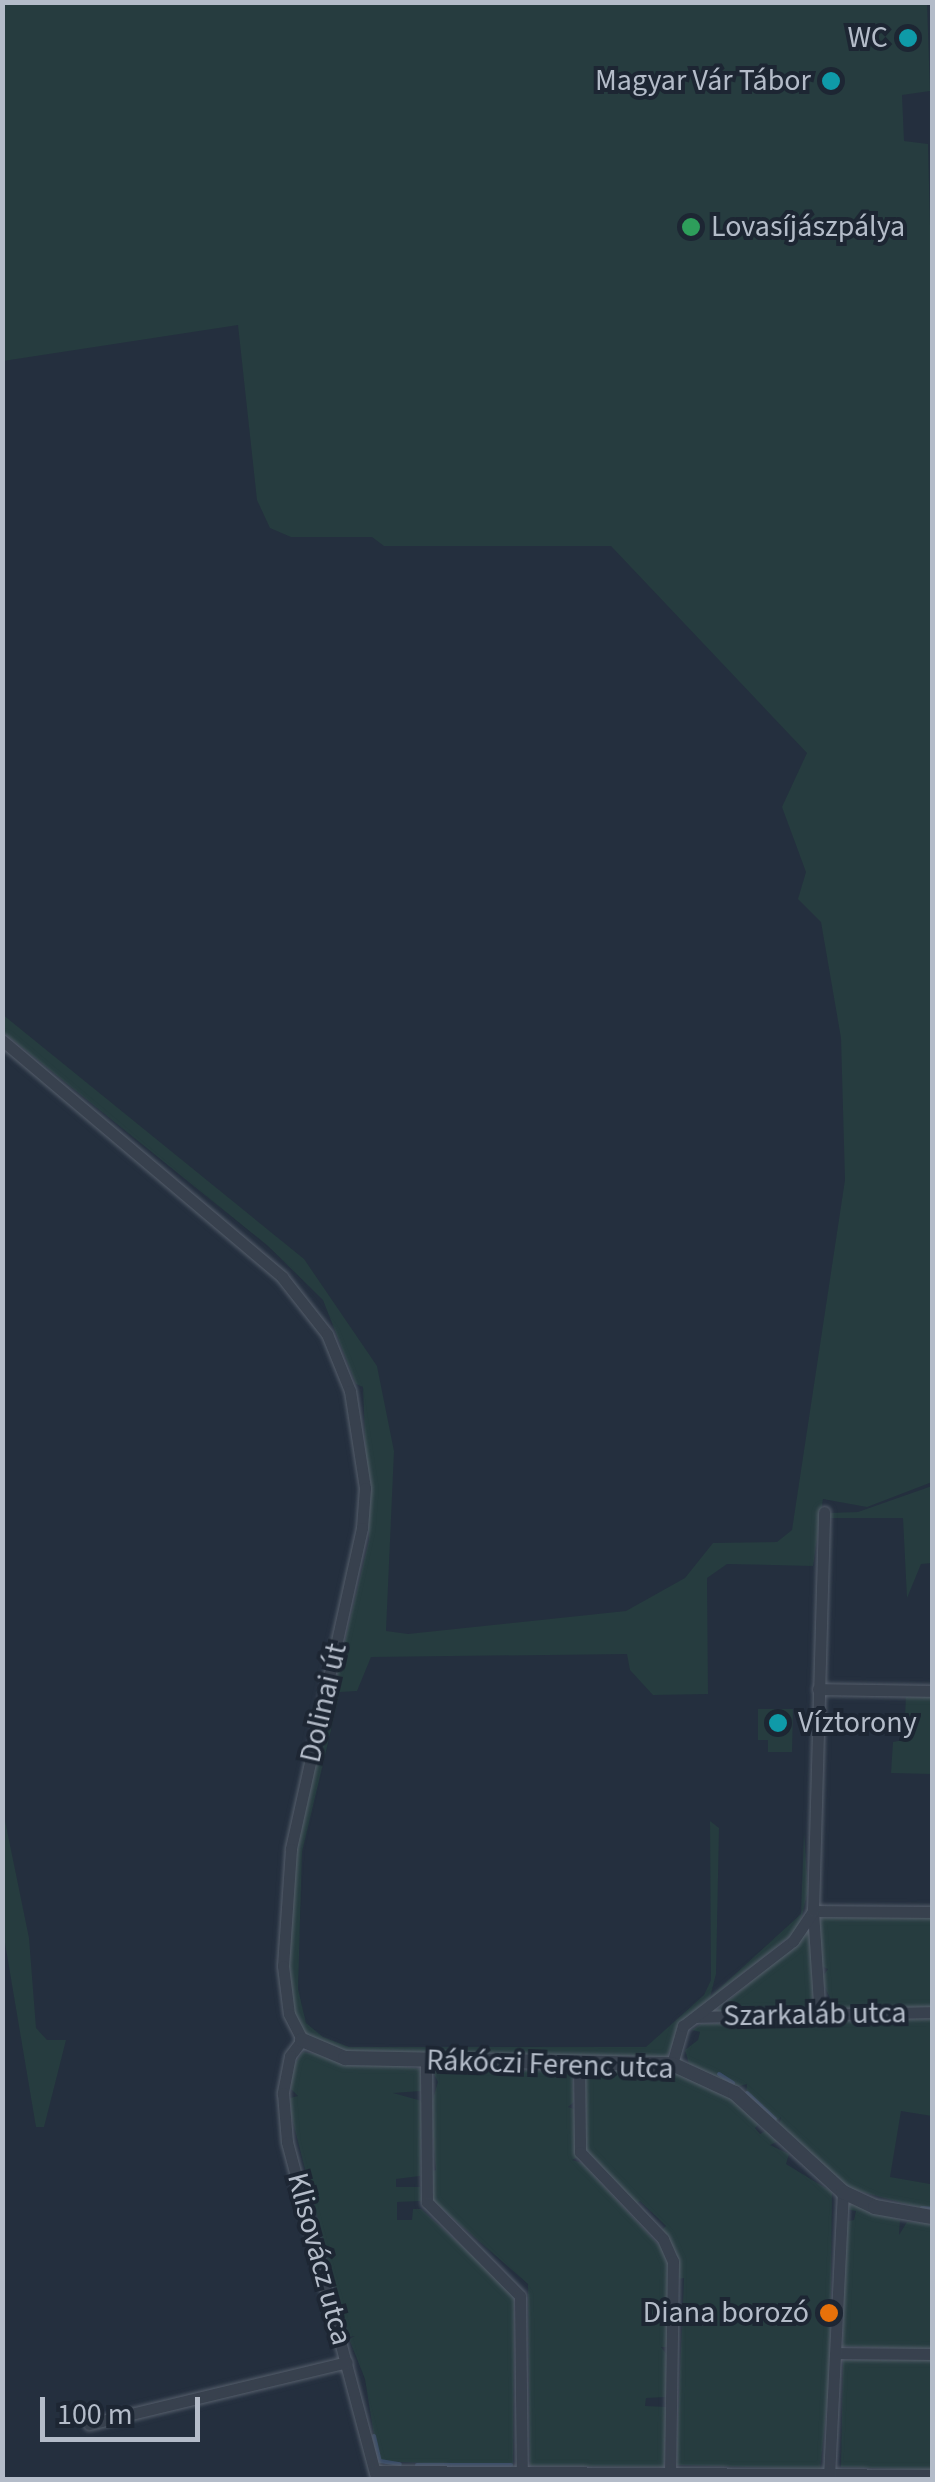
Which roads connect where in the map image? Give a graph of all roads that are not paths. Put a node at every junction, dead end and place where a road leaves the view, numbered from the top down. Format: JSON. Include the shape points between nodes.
{"nodes":[{"id":1,"x":2,"y":1040,"type":"edge"},
{"id":2,"x":824,"y":1512,"type":"dead end"},
{"id":3,"x":818,"y":1689,"type":"junction"},
{"id":4,"x":932,"y":1690,"type":"edge"},
{"id":5,"x":813,"y":1911,"type":"junction"},
{"id":6,"x":932,"y":1912,"type":"edge"},
{"id":7,"x":932,"y":2012,"type":"edge"},
{"id":8,"x":697,"y":2017,"type":"junction"},
{"id":9,"x":820,"y":2018,"type":"junction"},
{"id":10,"x":302,"y":2040,"type":"junction"},
{"id":11,"x":426,"y":2061,"type":"junction"},
{"id":12,"x":579,"y":2064,"type":"junction"},
{"id":13,"x":672,"y":2064,"type":"junction"},
{"id":14,"x":843,"y":2192,"type":"junction"},
{"id":15,"x":932,"y":2217,"type":"edge"},
{"id":16,"x":837,"y":2353,"type":"junction"},
{"id":17,"x":932,"y":2354,"type":"edge"},
{"id":18,"x":347,"y":2362,"type":"junction"},
{"id":19,"x":89,"y":2424,"type":"dead end"},
{"id":20,"x":377,"y":2475,"type":"edge"},
{"id":21,"x":932,"y":2475,"type":"edge"},
{"id":22,"x":522,"y":2476,"type":"edge"},
{"id":23,"x":829,"y":2476,"type":"edge"},
{"id":24,"x":670,"y":2477,"type":"edge"},
{"id":25,"x":750,"y":2477,"type":"edge"}],
"edges":[{"from":1,"to":10,"type":"street","name":"Dolinai út","via":[[282,1278],[327,1334],[341,1366],[358,1429],[364,1502],[291,1849],[283,1966],[289,2014]]},
{"from":2,"to":3,"type":"street"},
{"from":3,"to":4,"type":"street"},
{"from":3,"to":5,"type":"street"},
{"from":5,"to":6,"type":"street"},
{"from":5,"to":8,"type":"street","via":[[793,1941]]},
{"from":5,"to":9,"type":"street"},
{"from":7,"to":9,"type":"street","name":"Szarkaláb utca"},
{"from":8,"to":9,"type":"street","name":"Szarkaláb utca"},
{"from":8,"to":13,"type":"street","via":[[684,2026]]},
{"from":10,"to":11,"type":"street","name":"Rákóczi Ferenc utca","via":[[345,2058]]},
{"from":10,"to":18,"type":"street","name":"Klisovácz utca","via":[[285,2075],[287,2142]]},
{"from":11,"to":12,"type":"street","name":"Rákóczi Ferenc utca"},
{"from":11,"to":22,"type":"street","via":[[427,2202],[520,2296]]},
{"from":12,"to":13,"type":"street","name":"Rákóczi Ferenc utca"},
{"from":12,"to":24,"type":"street","via":[[579,2150],[672,2256]]},
{"from":13,"to":14,"type":"street","name":"Rákóczi Ferenc utca","via":[[735,2093]]},
{"from":14,"to":15,"type":"street","name":"Rákóczi Ferenc utca","via":[[875,2207]]},
{"from":14,"to":16,"type":"street"},
{"from":16,"to":17,"type":"street"},
{"from":16,"to":23,"type":"street"},
{"from":18,"to":19,"type":"street"},
{"from":18,"to":20,"type":"street","name":"Klisovácz utca"},
{"from":20,"to":22,"type":"street"},
{"from":21,"to":23,"type":"street"},
{"from":22,"to":24,"type":"street"},
{"from":23,"to":25,"type":"street"},
{"from":24,"to":25,"type":"street"}]}
